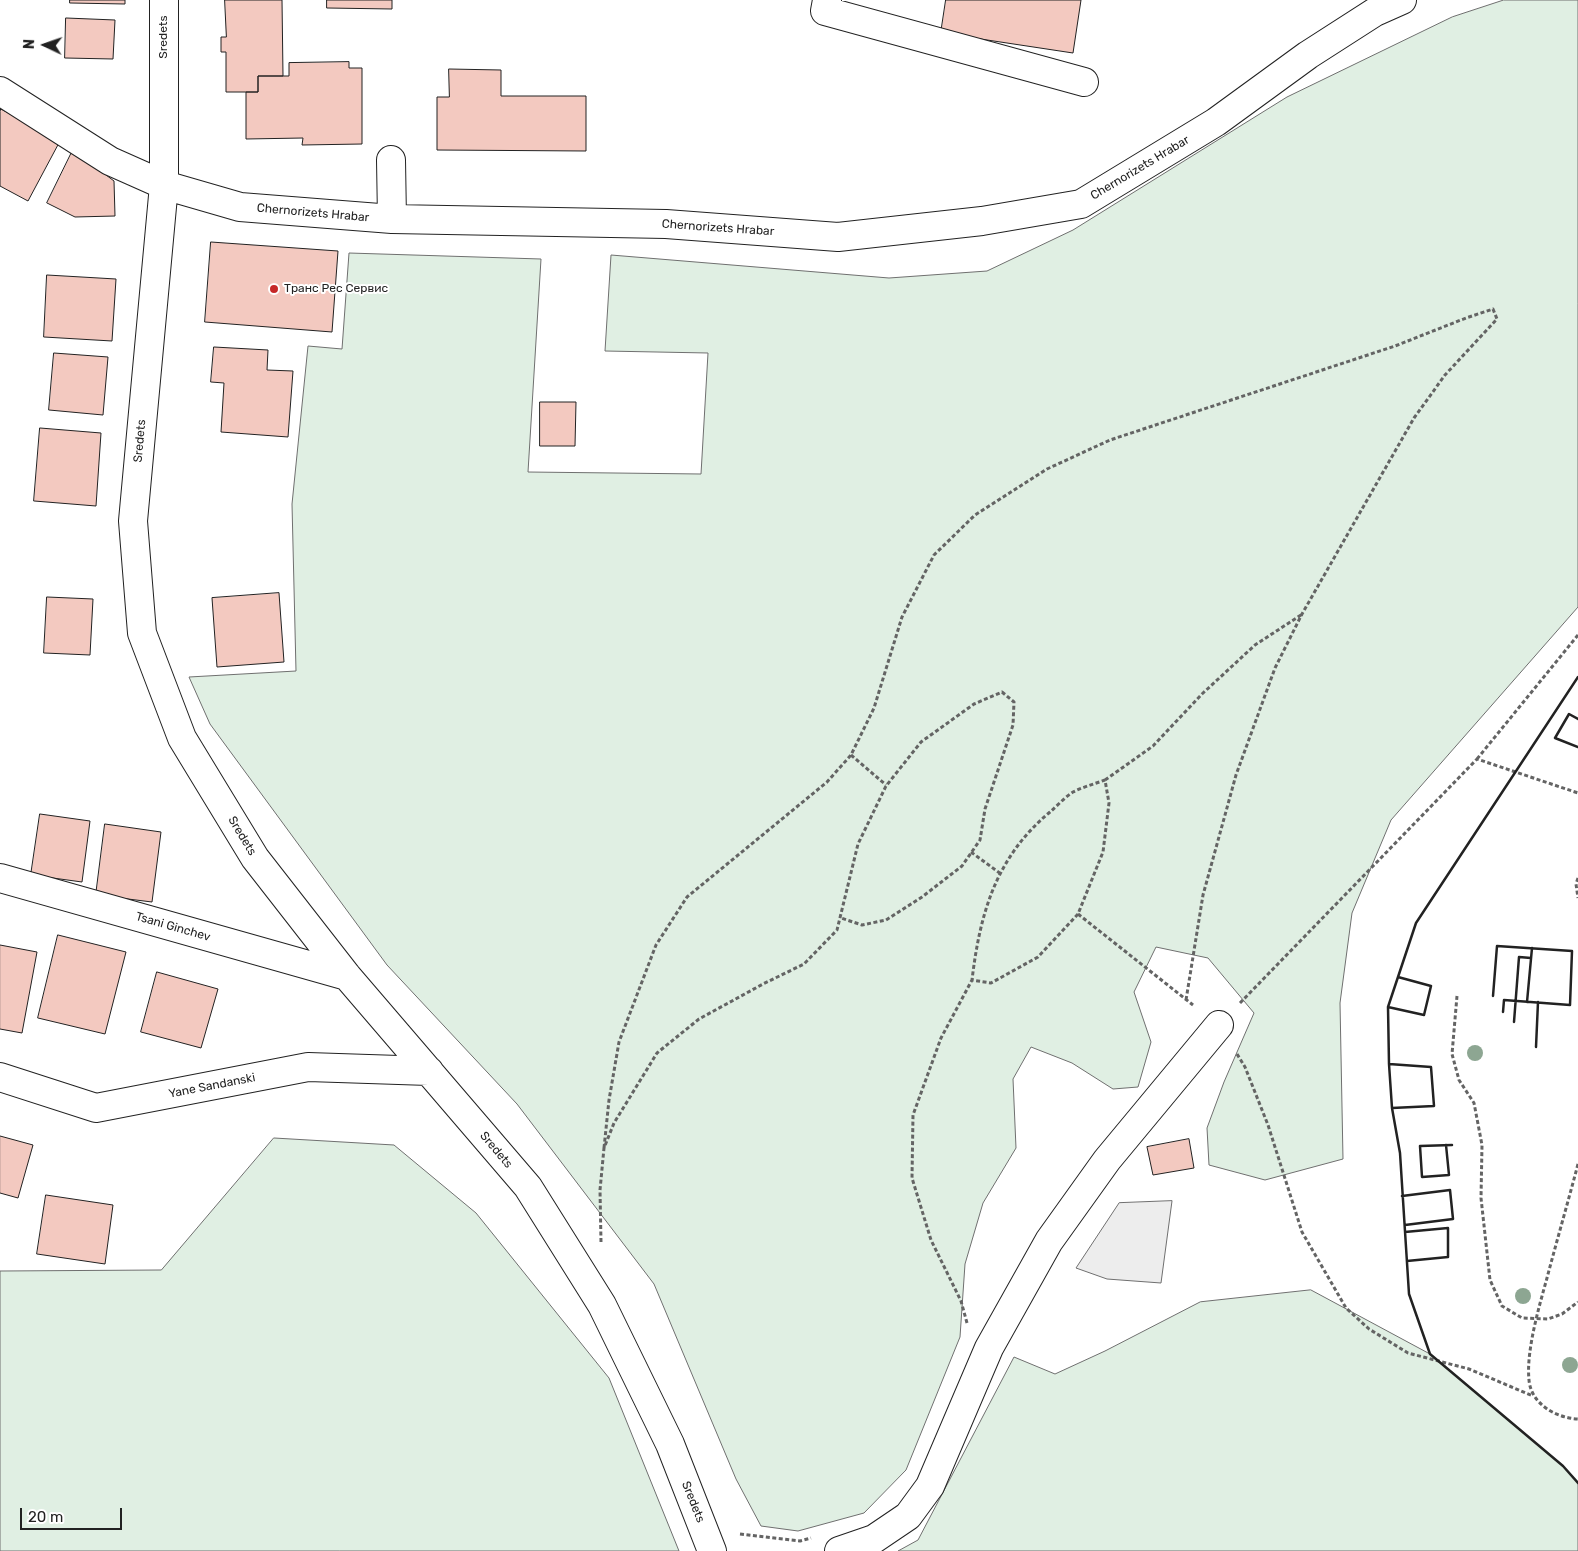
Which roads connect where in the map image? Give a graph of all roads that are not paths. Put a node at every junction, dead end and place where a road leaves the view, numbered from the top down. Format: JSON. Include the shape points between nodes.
{"nodes":[{"id":1,"x":164,"y":0,"type":"edge"},
{"id":2,"x":826,"y":0,"type":"edge"},
{"id":3,"x":1402,"y":0,"type":"edge"},
{"id":4,"x":1084,"y":82,"type":"dead end"},
{"id":5,"x":0,"y":92,"type":"edge"},
{"id":6,"x":390,"y":160,"type":"dead end"},
{"id":7,"x":164,"y":185,"type":"junction"},
{"id":8,"x":392,"y":219,"type":"junction"},
{"id":9,"x":0,"y":878,"type":"edge"},
{"id":10,"x":347,"y":976,"type":"junction"},
{"id":11,"x":1219,"y":1025,"type":"road end"},
{"id":12,"x":429,"y":1071,"type":"junction"},
{"id":13,"x":0,"y":1077,"type":"edge"},
{"id":14,"x":707,"y":1539,"type":"edge"},
{"id":15,"x":828,"y":1543,"type":"edge"}],
"edges":[{"from":1,"to":7,"type":"street","name":"Sredets"},
{"from":2,"to":4,"type":"street","via":[[824,11]]},
{"from":3,"to":8,"type":"street","name":"Chernorizets Hrabar","via":[[1375,12],[1308,54],[1216,122],[1081,204],[982,221],[838,237],[666,224]]},
{"from":5,"to":7,"type":"street","name":"Chernorizets Hrabar","via":[[110,161]]},
{"from":6,"to":8,"type":"street"},
{"from":7,"to":8,"type":"street","name":"Chernorizets Hrabar","via":[[240,207]]},
{"from":7,"to":10,"type":"street","name":"Sredets","via":[[133,521],[142,633],[187,747],[255,858]]},
{"from":9,"to":10,"type":"street","name":"Tsani Ginchev"},
{"from":10,"to":12,"type":"street","name":"Sredets"},
{"from":11,"to":15,"type":"street","via":[[1107,1160],[1049,1241],[990,1348],[930,1486],[908,1516],[874,1539]]},
{"from":12,"to":13,"type":"street","name":"Yane Sandanski","via":[[308,1067],[96,1108]]},
{"from":12,"to":14,"type":"street","name":"Sredets","via":[[528,1188],[602,1305],[670,1444]]}]}
